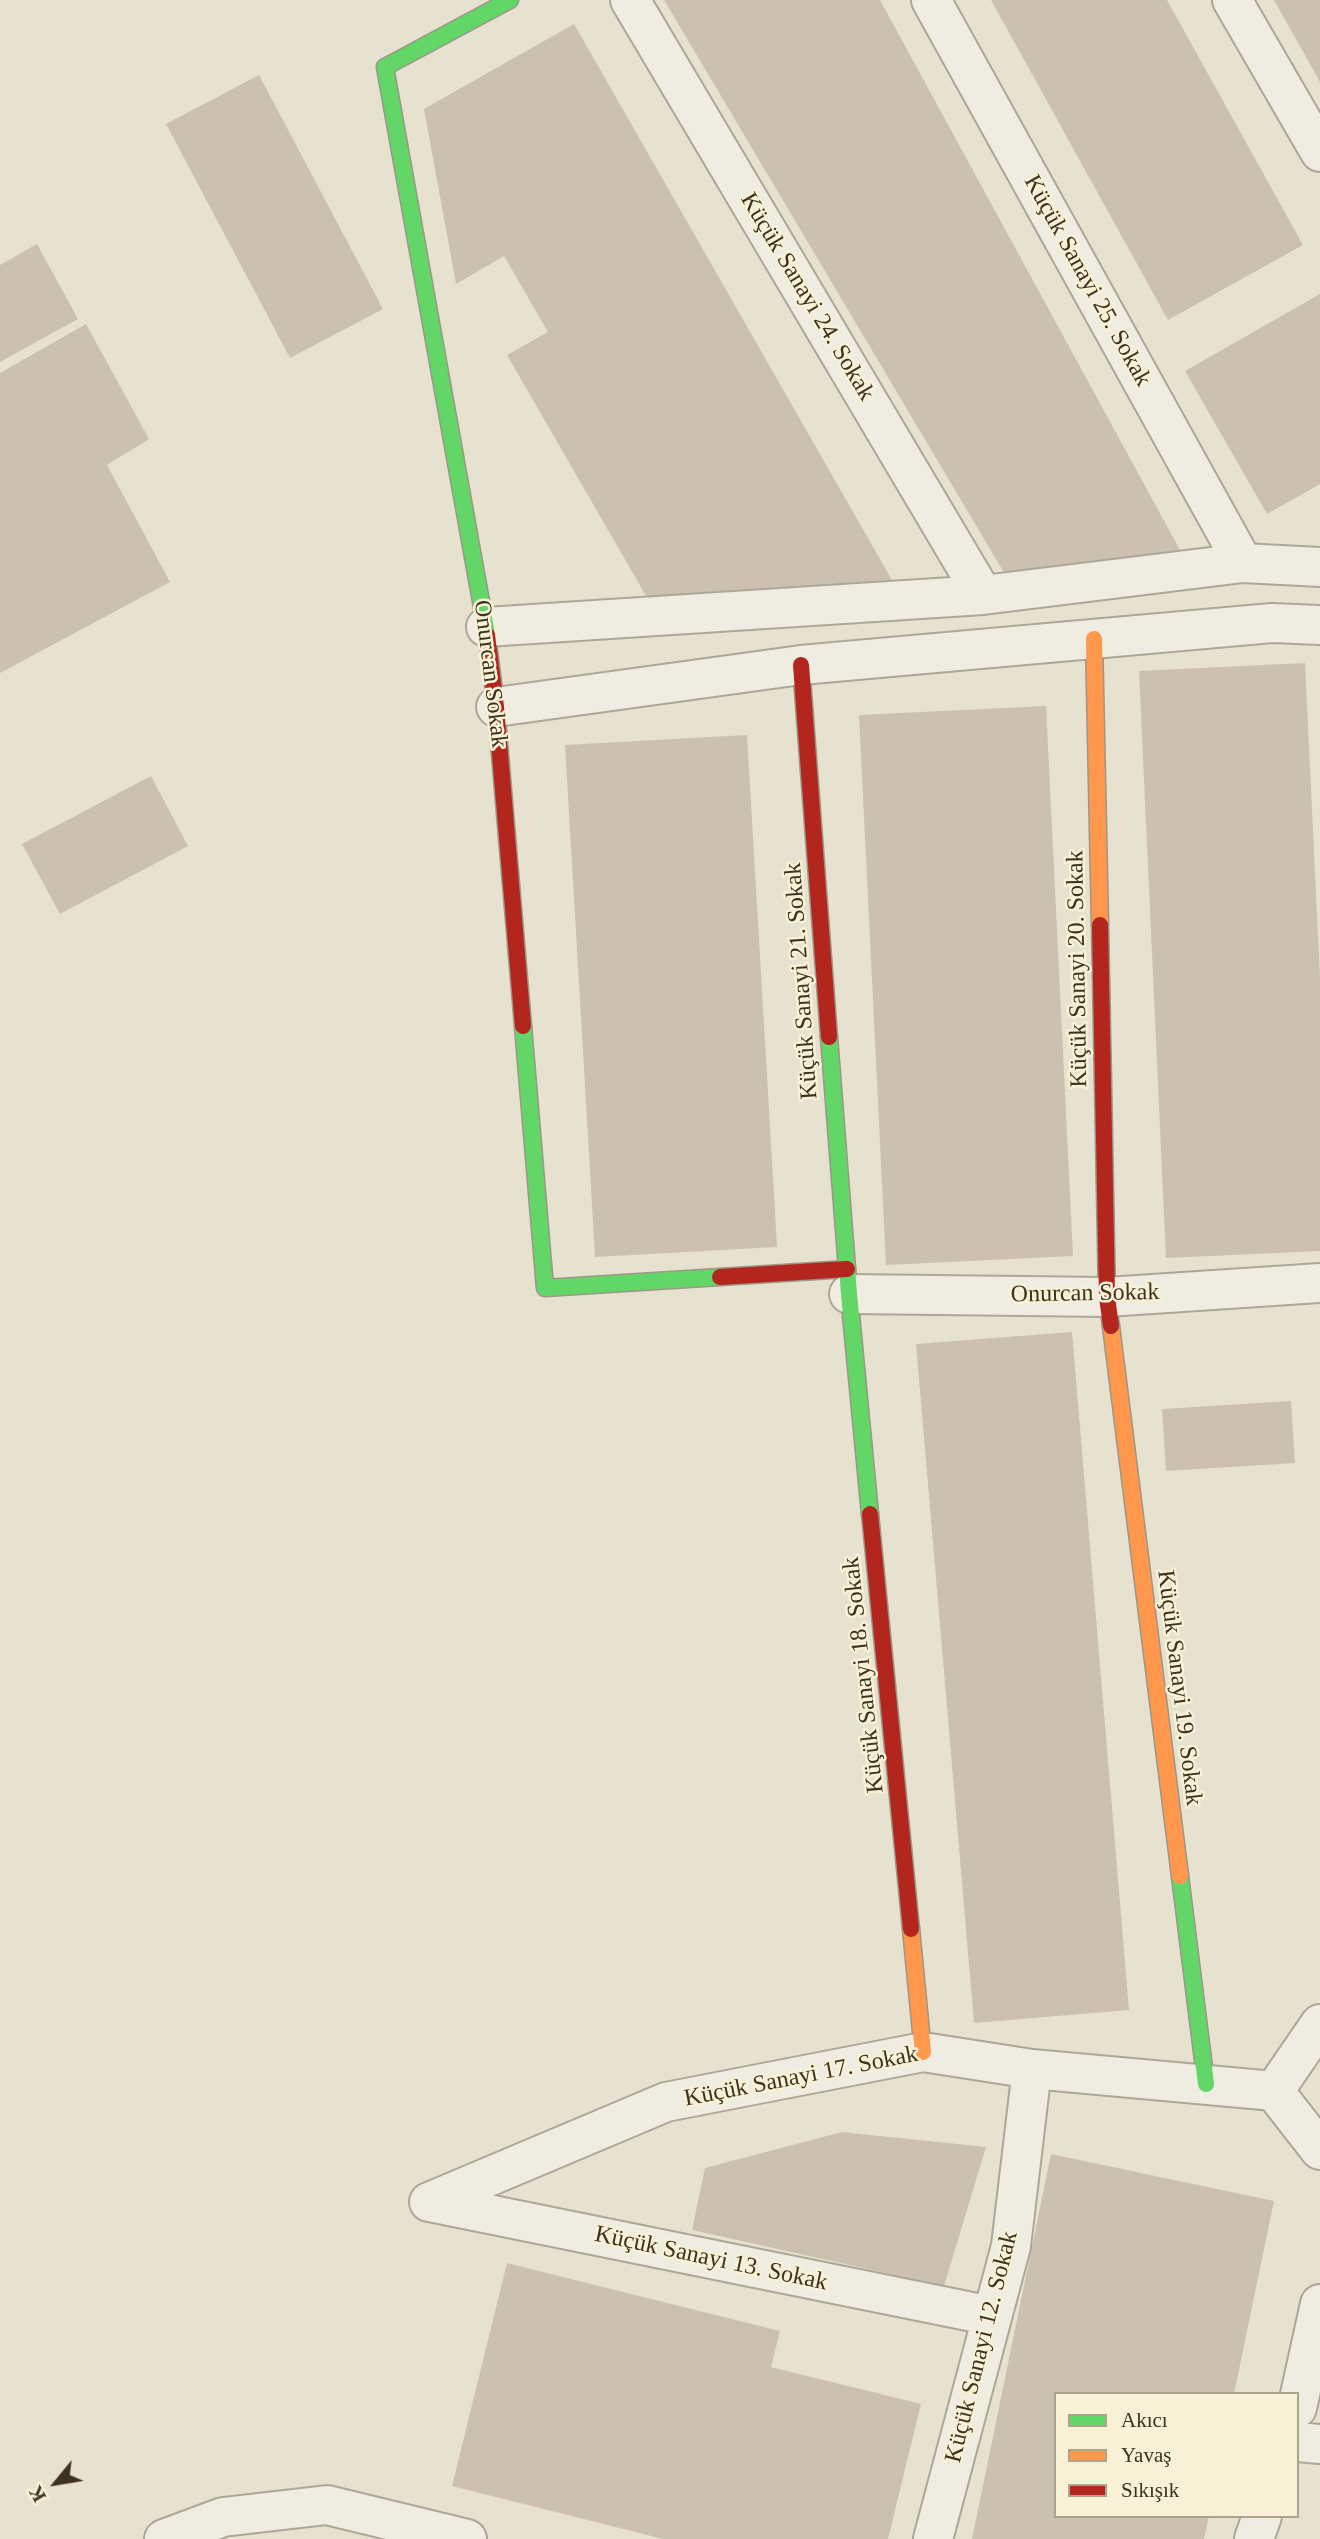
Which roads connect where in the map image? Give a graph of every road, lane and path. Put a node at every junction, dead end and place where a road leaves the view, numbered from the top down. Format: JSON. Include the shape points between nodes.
{"nodes":[{"id":1,"x":510,"y":0,"type":"edge"},
{"id":2,"x":630,"y":0,"type":"edge"},
{"id":3,"x":931,"y":0,"type":"edge"},
{"id":4,"x":1232,"y":0,"type":"edge"},
{"id":5,"x":1320,"y":152,"type":"edge"},
{"id":6,"x":1243,"y":563,"type":"junction"},
{"id":7,"x":1320,"y":567,"type":"edge"},
{"id":8,"x":984,"y":595,"type":"junction"},
{"id":9,"x":1320,"y":625,"type":"edge"},
{"id":10,"x":486,"y":627,"type":"junction"},
{"id":11,"x":1094,"y":639,"type":"junction"},
{"id":12,"x":802,"y":665,"type":"junction"},
{"id":13,"x":496,"y":707,"type":"junction"},
{"id":14,"x":848,"y":1282,"type":"junction"},
{"id":15,"x":1320,"y":1283,"type":"edge"},
{"id":16,"x":1107,"y":1297,"type":"junction"},
{"id":17,"x":1320,"y":2024,"type":"edge"},
{"id":18,"x":923,"y":2052,"type":"junction"},
{"id":19,"x":1032,"y":2069,"type":"junction"},
{"id":20,"x":1206,"y":2084,"type":"junction"},
{"id":21,"x":1274,"y":2091,"type":"junction"},
{"id":22,"x":1320,"y":2150,"type":"edge"},
{"id":23,"x":429,"y":2202,"type":"joint"},
{"id":24,"x":1320,"y":2304,"type":"edge"},
{"id":25,"x":992,"y":2316,"type":"junction"},
{"id":26,"x":1299,"y":2399,"type":"edge"},
{"id":27,"x":1299,"y":2442,"type":"edge"},
{"id":28,"x":1320,"y":2444,"type":"edge"},
{"id":29,"x":1261,"y":2518,"type":"edge"},
{"id":30,"x":322,"y":2522,"type":"edge"},
{"id":31,"x":164,"y":2539,"type":"edge"},
{"id":32,"x":467,"y":2539,"type":"edge"},
{"id":33,"x":933,"y":2539,"type":"edge"},
{"id":34,"x":1254,"y":2539,"type":"edge"}],
"edges":[{"from":1,"to":10,"type":"street","name":"Onurcan Sokak","via":[[384,67]]},
{"from":2,"to":8,"type":"street","name":"Küçük Sanayi 24. Sokak"},
{"from":3,"to":6,"type":"street","name":"Küçük Sanayi 25. Sokak"},
{"from":4,"to":5,"type":"street"},
{"from":6,"to":7,"type":"street"},
{"from":6,"to":8,"type":"street"},
{"from":8,"to":10,"type":"street"},
{"from":9,"to":11,"type":"street","via":[[1272,623]]},
{"from":10,"to":13,"type":"street","name":"Onurcan Sokak"},
{"from":11,"to":12,"type":"street"},
{"from":11,"to":16,"type":"street","name":"Küçük Sanayi 20. Sokak"},
{"from":12,"to":13,"type":"street"},
{"from":12,"to":14,"type":"street","name":"Küçük Sanayi 21. Sokak"},
{"from":13,"to":14,"type":"street","name":"Onurcan Sokak","via":[[545,1288]]},
{"from":14,"to":16,"type":"street","name":"Onurcan Sokak"},
{"from":14,"to":18,"type":"street","name":"Küçük Sanayi 18. Sokak"},
{"from":15,"to":16,"type":"street","name":"Onurcan Sokak"},
{"from":16,"to":20,"type":"street","name":"Küçük Sanayi 19. Sokak"},
{"from":17,"to":21,"type":"street"},
{"from":18,"to":19,"type":"street","name":"Küçük Sanayi 17. Sokak"},
{"from":18,"to":23,"type":"street","name":"Küçük Sanayi 17. Sokak","via":[[666,2102]]},
{"from":19,"to":20,"type":"street","name":"Küçük Sanayi 17. Sokak"},
{"from":19,"to":25,"type":"street","name":"Küçük Sanayi 12. Sokak","via":[[1011,2246]]},
{"from":20,"to":21,"type":"street","name":"Küçük Sanayi 17. Sokak"},
{"from":21,"to":22,"type":"street"},
{"from":23,"to":25,"type":"street","name":"Küçük Sanayi 13. Sokak"},
{"from":24,"to":26,"type":"street"},
{"from":25,"to":33,"type":"street","name":"Küçük Sanayi 12. Sokak"},
{"from":27,"to":28,"type":"street"},
{"from":29,"to":34,"type":"street"},
{"from":30,"to":31,"type":"street","via":[[223,2517]]},
{"from":30,"to":32,"type":"street"}]}
